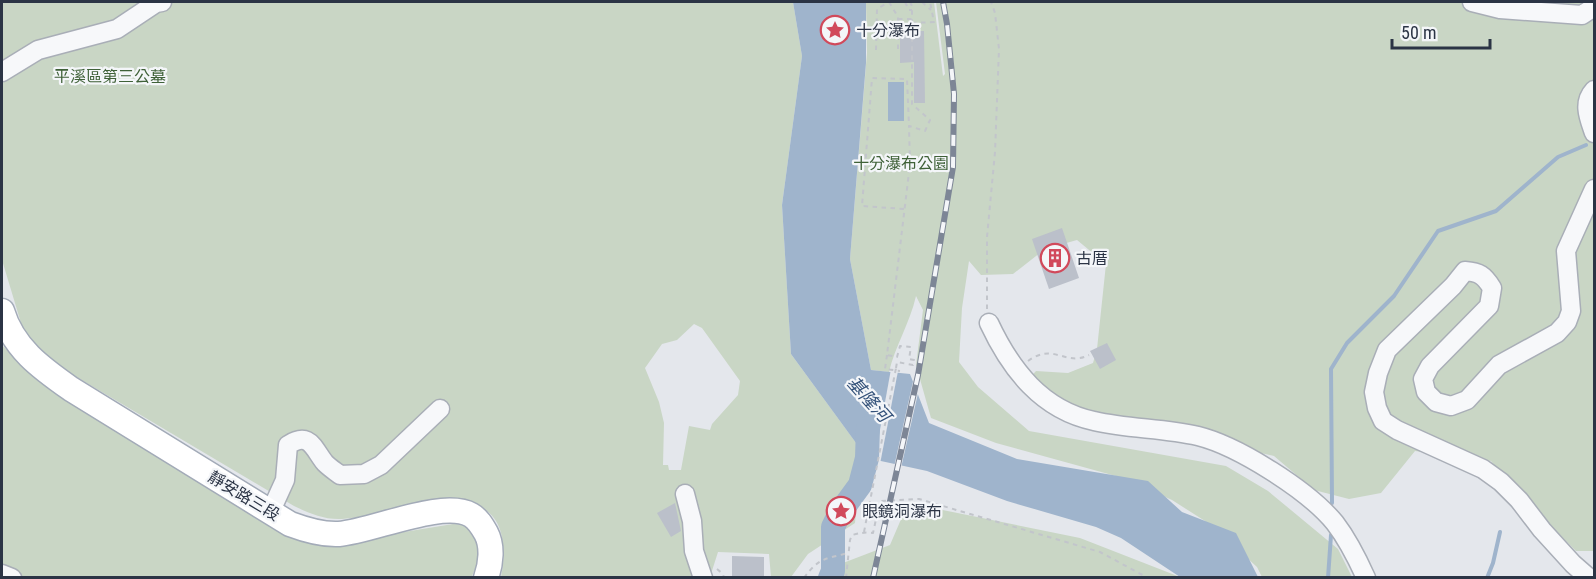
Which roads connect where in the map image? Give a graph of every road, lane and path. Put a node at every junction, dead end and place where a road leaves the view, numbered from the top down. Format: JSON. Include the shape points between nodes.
{"nodes":[{"id":1,"x":162,"y":2,"type":"edge"},
{"id":2,"x":889,"y":2,"type":"edge"},
{"id":3,"x":905,"y":2,"type":"edge"},
{"id":4,"x":910,"y":2,"type":"edge"},
{"id":5,"x":922,"y":2,"type":"edge"},
{"id":6,"x":930,"y":2,"type":"edge"},
{"id":7,"x":991,"y":2,"type":"edge"},
{"id":8,"x":1473,"y":2,"type":"edge"},
{"id":9,"x":1594,"y":7,"type":"edge"},
{"id":10,"x":912,"y":10,"type":"junction"},
{"id":11,"x":931,"y":10,"type":"junction"},
{"id":12,"x":898,"y":19,"type":"junction"},
{"id":13,"x":912,"y":19,"type":"junction"},
{"id":14,"x":912,"y":23,"type":"junction"},
{"id":15,"x":876,"y":50,"type":"dead end"},
{"id":16,"x":898,"y":50,"type":"dead end"},
{"id":17,"x":2,"y":72,"type":"edge"},
{"id":18,"x":1594,"y":90,"type":"edge"},
{"id":19,"x":909,"y":126,"type":"junction"},
{"id":20,"x":1594,"y":133,"type":"edge"},
{"id":21,"x":1594,"y":189,"type":"edge"},
{"id":22,"x":904,"y":209,"type":"junction"},
{"id":23,"x":2,"y":311,"type":"edge"},
{"id":24,"x":989,"y":323,"type":"joint"},
{"id":25,"x":887,"y":355,"type":"junction"},
{"id":26,"x":1089,"y":355,"type":"dead end"},
{"id":27,"x":1016,"y":370,"type":"junction"},
{"id":28,"x":900,"y":371,"type":"dead end"},
{"id":29,"x":440,"y":409,"type":"dead end"},
{"id":30,"x":685,"y":494,"type":"dead end"},
{"id":31,"x":270,"y":513,"type":"junction"},
{"id":32,"x":864,"y":532,"type":"junction"},
{"id":33,"x":848,"y":553,"type":"junction"},
{"id":34,"x":2,"y":574,"type":"edge"},
{"id":35,"x":12,"y":578,"type":"edge"},
{"id":36,"x":486,"y":578,"type":"edge"},
{"id":37,"x":703,"y":578,"type":"edge"},
{"id":38,"x":804,"y":578,"type":"edge"},
{"id":39,"x":846,"y":578,"type":"edge"},
{"id":40,"x":1148,"y":578,"type":"edge"},
{"id":41,"x":1366,"y":578,"type":"edge"},
{"id":42,"x":1589,"y":578,"type":"edge"}],
"edges":[{"from":1,"to":17,"type":"street","via":[[117,29],[38,51]]},
{"from":2,"to":12,"type":"path"},
{"from":2,"to":15,"type":"path","via":[[877,9]]},
{"from":3,"to":10,"type":"path"},
{"from":4,"to":10,"type":"path"},
{"from":5,"to":11,"type":"path"},
{"from":6,"to":11,"type":"path"},
{"from":7,"to":24,"type":"path","via":[[999,49],[987,237]]},
{"from":8,"to":9,"type":"street","via":[[1500,9],[1582,15]]},
{"from":10,"to":13,"type":"path"},
{"from":11,"to":14,"type":"path","via":[[934,22]]},
{"from":12,"to":13,"type":"path"},
{"from":12,"to":16,"type":"path"},
{"from":13,"to":14,"type":"path"},
{"from":14,"to":19,"type":"path","via":[[912,104],[930,120],[925,130]]},
{"from":18,"to":20,"type":"street","via":[[1587,107]]},
{"from":19,"to":22,"type":"path","via":[[910,164]]},
{"from":19,"to":22,"type":"path","via":[[907,79],[872,78],[862,206]]},
{"from":21,"to":42,"type":"street","via":[[1566,251],[1571,311],[1557,333],[1499,365],[1467,400],[1451,406],[1436,402],[1426,392],[1423,379],[1430,366],[1489,306],[1492,288],[1486,278],[1478,272],[1465,271],[1387,350],[1374,392],[1383,421],[1483,469],[1501,482]]},
{"from":22,"to":25,"type":"path"},
{"from":23,"to":31,"type":"main road","name":"靜安路三段","via":[[20,347],[37,365]]},
{"from":24,"to":27,"type":"street"},
{"from":25,"to":28,"type":"path","via":[[885,369]]},
{"from":25,"to":32,"type":"path","bridge":true,"via":[[897,357],[900,346],[911,347],[909,359],[914,360],[913,365],[897,362]]},
{"from":26,"to":27,"type":"path","via":[[1076,359],[1043,353]]},
{"from":27,"to":41,"type":"street","via":[[1046,401],[1071,414],[1201,437],[1268,469],[1303,493],[1333,521],[1353,548]]},
{"from":29,"to":31,"type":"street","via":[[381,465],[364,474],[340,476],[305,440],[288,445],[285,480]]},
{"from":30,"to":37,"type":"street","via":[[694,551]]},
{"from":31,"to":36,"type":"main road","name":"靜安路三段","via":[[316,533],[339,534],[430,511],[471,515],[489,538],[491,553]]},
{"from":32,"to":33,"type":"path","via":[[852,535]]},
{"from":32,"to":40,"type":"path","via":[[873,533],[880,501],[920,499],[1100,552]]},
{"from":33,"to":38,"type":"path","via":[[819,561]]},
{"from":33,"to":39,"type":"path"},
{"from":34,"to":35,"type":"street"}]}
